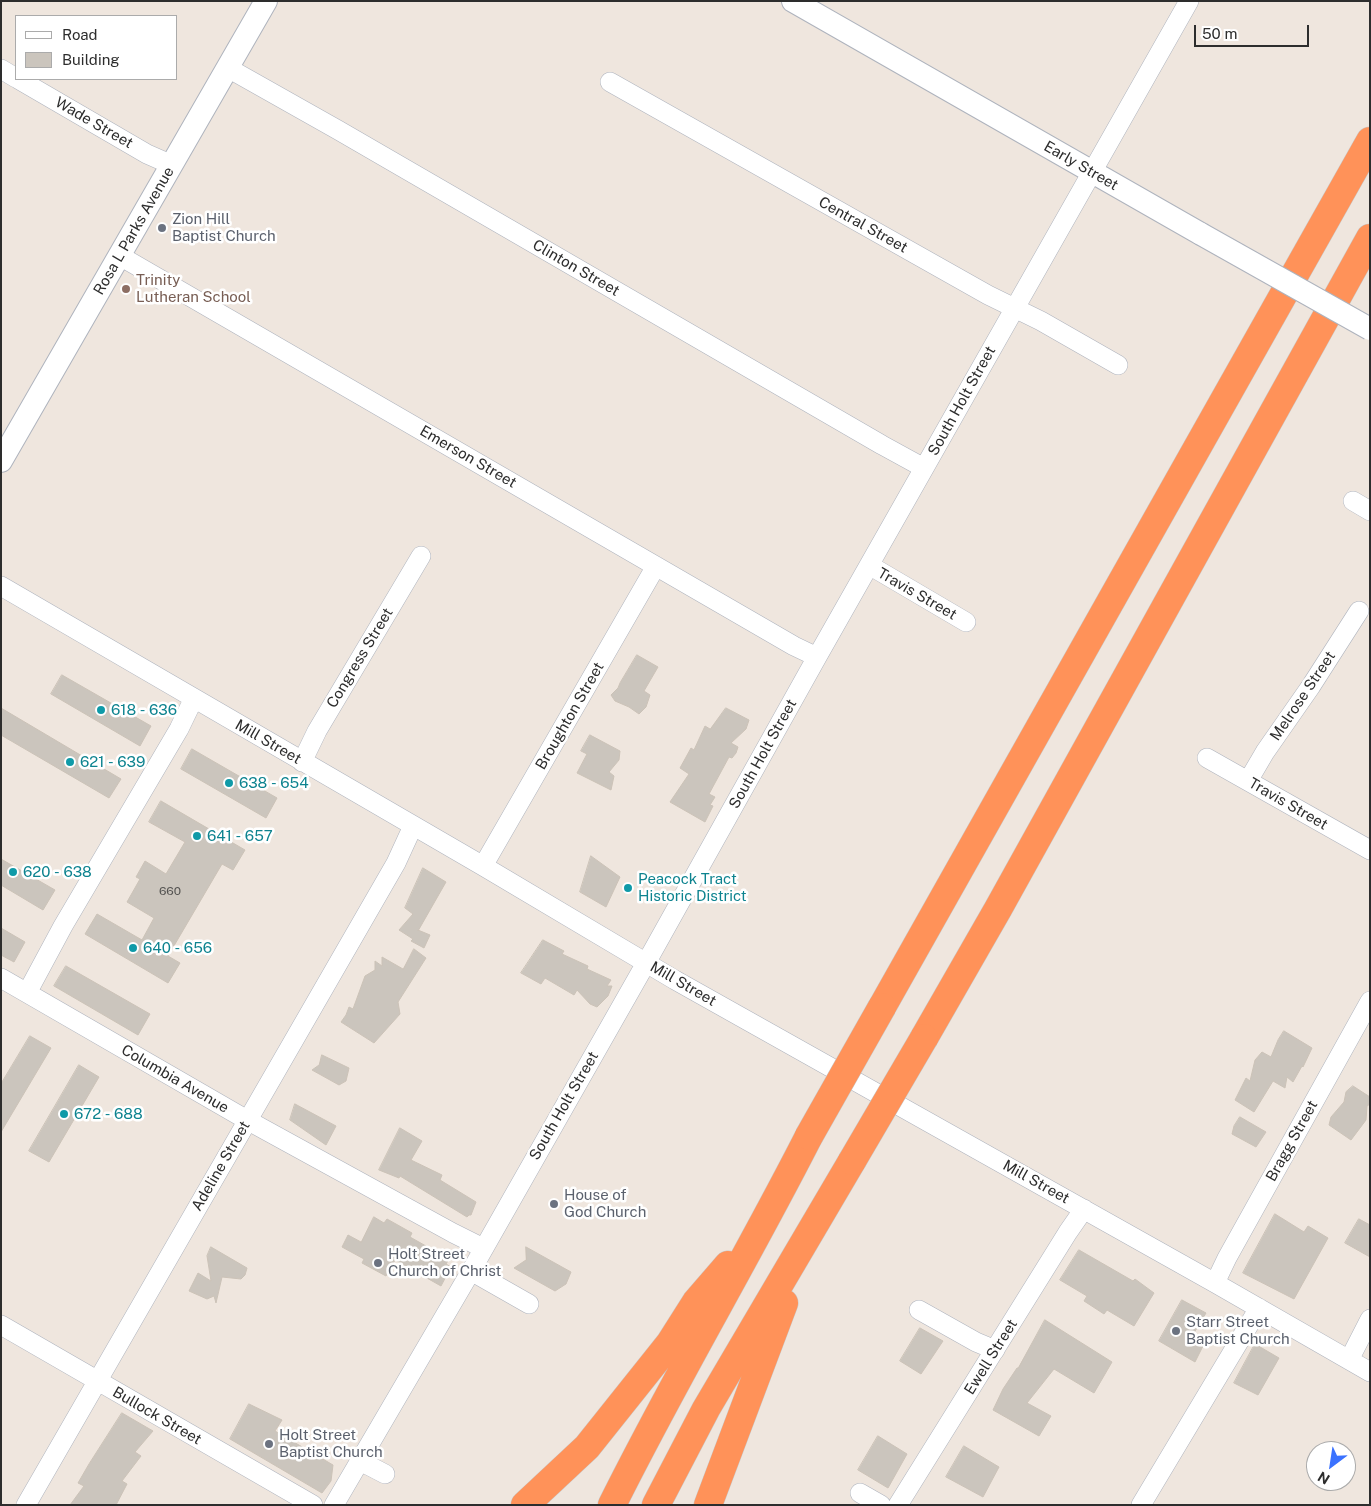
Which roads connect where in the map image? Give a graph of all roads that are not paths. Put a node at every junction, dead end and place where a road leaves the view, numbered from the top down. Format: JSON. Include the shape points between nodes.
{"nodes":[{"id":1,"x":266,"y":1,"type":"edge"},
{"id":2,"x":793,"y":1,"type":"edge"},
{"id":3,"x":1189,"y":1,"type":"edge"},
{"id":4,"x":228,"y":68,"type":"junction"},
{"id":5,"x":1,"y":69,"type":"edge"},
{"id":6,"x":15,"y":77,"type":"edge"},
{"id":7,"x":20,"y":80,"type":"edge"},
{"id":8,"x":610,"y":82,"type":"dead end"},
{"id":9,"x":1370,"y":140,"type":"edge"},
{"id":10,"x":172,"y":165,"type":"junction"},
{"id":11,"x":1091,"y":172,"type":"junction"},
{"id":12,"x":1370,"y":238,"type":"edge"},
{"id":13,"x":120,"y":256,"type":"junction"},
{"id":14,"x":1014,"y":308,"type":"junction"},
{"id":15,"x":1370,"y":329,"type":"edge"},
{"id":16,"x":1118,"y":366,"type":"dead end"},
{"id":17,"x":3,"y":456,"type":"edge"},
{"id":18,"x":924,"y":468,"type":"junction"},
{"id":19,"x":1352,"y":501,"type":"dead end"},
{"id":20,"x":1370,"y":511,"type":"edge"},
{"id":21,"x":422,"y":556,"type":"dead end"},
{"id":22,"x":869,"y":565,"type":"junction"},
{"id":23,"x":656,"y":566,"type":"junction"},
{"id":24,"x":1,"y":586,"type":"edge"},
{"id":25,"x":1359,"y":611,"type":"dead end"},
{"id":26,"x":966,"y":622,"type":"dead end"},
{"id":27,"x":817,"y":657,"type":"junction"},
{"id":28,"x":194,"y":698,"type":"junction"},
{"id":29,"x":1207,"y":758,"type":"dead end"},
{"id":30,"x":302,"y":762,"type":"junction"},
{"id":31,"x":1248,"y":781,"type":"junction"},
{"id":32,"x":413,"y":826,"type":"junction"},
{"id":33,"x":1370,"y":850,"type":"edge"},
{"id":34,"x":483,"y":866,"type":"junction"},
{"id":35,"x":646,"y":962,"type":"junction"},
{"id":36,"x":1,"y":978,"type":"edge"},
{"id":37,"x":27,"y":993,"type":"junction"},
{"id":38,"x":1370,"y":1000,"type":"edge"},
{"id":39,"x":247,"y":1120,"type":"junction"},
{"id":40,"x":1084,"y":1209,"type":"junction"},
{"id":41,"x":766,"y":1220,"type":"junction"},
{"id":42,"x":810,"y":1233,"type":"junction"},
{"id":43,"x":483,"y":1248,"type":"junction"},
{"id":44,"x":470,"y":1271,"type":"junction"},
{"id":45,"x":1215,"y":1283,"type":"junction"},
{"id":46,"x":529,"y":1304,"type":"dead end"},
{"id":47,"x":1259,"y":1308,"type":"junction"},
{"id":48,"x":919,"y":1310,"type":"dead end"},
{"id":49,"x":1370,"y":1319,"type":"edge"},
{"id":50,"x":1,"y":1326,"type":"edge"},
{"id":51,"x":995,"y":1350,"type":"junction"},
{"id":52,"x":1349,"y":1360,"type":"junction"},
{"id":53,"x":1370,"y":1372,"type":"edge"},
{"id":54,"x":97,"y":1381,"type":"junction"},
{"id":55,"x":360,"y":1461,"type":"junction"},
{"id":56,"x":385,"y":1474,"type":"dead end"},
{"id":57,"x":860,"y":1493,"type":"dead end"},
{"id":58,"x":26,"y":1505,"type":"edge"},
{"id":59,"x":312,"y":1505,"type":"edge"},
{"id":60,"x":334,"y":1505,"type":"edge"},
{"id":61,"x":525,"y":1505,"type":"edge"},
{"id":62,"x":612,"y":1505,"type":"edge"},
{"id":63,"x":656,"y":1505,"type":"edge"},
{"id":64,"x":708,"y":1505,"type":"edge"},
{"id":65,"x":881,"y":1505,"type":"edge"},
{"id":66,"x":898,"y":1505,"type":"edge"},
{"id":67,"x":1141,"y":1505,"type":"edge"}],
"edges":[{"from":1,"to":4,"type":"street","name":"Rosa L Parks Avenue"},
{"from":2,"to":11,"type":"street","name":"Early Street"},
{"from":3,"to":11,"type":"street","name":"South Holt Street"},
{"from":4,"to":10,"type":"street","name":"Rosa L Parks Avenue"},
{"from":4,"to":18,"type":"street","name":"Clinton Street"},
{"from":5,"to":6,"type":"street","name":"Wade Street"},
{"from":7,"to":10,"type":"street","name":"Wade Street","via":[[147,154]]},
{"from":8,"to":14,"type":"street","name":"Central Street"},
{"from":9,"to":41,"type":"highway","bridge":true,"via":[[882,1007]]},
{"from":10,"to":13,"type":"street","name":"Rosa L Parks Avenue"},
{"from":11,"to":14,"type":"street","name":"South Holt Street"},
{"from":11,"to":15,"type":"street","name":"Early Street","bridge":true},
{"from":12,"to":42,"type":"highway","bridge":true,"via":[[998,909]]},
{"from":13,"to":17,"type":"street","name":"Rosa L Parks Avenue"},
{"from":13,"to":23,"type":"street","name":"Emerson Street"},
{"from":14,"to":16,"type":"street","name":"Central Street"},
{"from":14,"to":18,"type":"street","name":"South Holt Street"},
{"from":18,"to":22,"type":"street","name":"South Holt Street"},
{"from":19,"to":20,"type":"street"},
{"from":21,"to":30,"type":"street","name":"Congress Street","via":[[316,731]]},
{"from":22,"to":26,"type":"street","name":"Travis Street"},
{"from":22,"to":27,"type":"street","name":"South Holt Street"},
{"from":23,"to":27,"type":"street","name":"Emerson Street"},
{"from":23,"to":34,"type":"street","name":"Broughton Street"},
{"from":24,"to":28,"type":"street","name":"Mill Street"},
{"from":25,"to":31,"type":"street","name":"Melrose Street"},
{"from":27,"to":35,"type":"street","name":"South Holt Street"},
{"from":28,"to":30,"type":"street","name":"Mill Street"},
{"from":28,"to":37,"type":"street","via":[[180,729]]},
{"from":29,"to":31,"type":"street","name":"Travis Street"},
{"from":30,"to":32,"type":"street","name":"Mill Street"},
{"from":31,"to":33,"type":"street","name":"Travis Street"},
{"from":32,"to":34,"type":"street","name":"Mill Street"},
{"from":32,"to":39,"type":"street","name":"Adeline Street","via":[[396,863]]},
{"from":34,"to":35,"type":"street","name":"Mill Street"},
{"from":35,"to":40,"type":"street","name":"Mill Street"},
{"from":35,"to":43,"type":"street","name":"South Holt Street"},
{"from":36,"to":37,"type":"street","name":"Columbia Avenue"},
{"from":37,"to":39,"type":"street","name":"Columbia Avenue"},
{"from":38,"to":45,"type":"street","name":"Bragg Street"},
{"from":39,"to":43,"type":"street","name":"Columbia Avenue"},
{"from":39,"to":54,"type":"street","name":"Adeline Street"},
{"from":40,"to":45,"type":"street","name":"Mill Street"},
{"from":40,"to":51,"type":"street","name":"Ewell Street"},
{"from":41,"to":61,"type":"highway","via":[[696,1302],[670,1343],[588,1447]]},
{"from":41,"to":62,"type":"highway"},
{"from":42,"to":63,"type":"highway","via":[[706,1409]]},
{"from":42,"to":64,"type":"highway"},
{"from":43,"to":44,"type":"street","name":"South Holt Street"},
{"from":44,"to":46,"type":"street"},
{"from":44,"to":55,"type":"street","name":"South Holt Street"},
{"from":45,"to":47,"type":"street","name":"Mill Street"},
{"from":47,"to":52,"type":"street","name":"Mill Street"},
{"from":47,"to":67,"type":"street"},
{"from":48,"to":51,"type":"street"},
{"from":49,"to":52,"type":"street"},
{"from":50,"to":54,"type":"street","name":"Bullock Street"},
{"from":51,"to":66,"type":"street","name":"Ewell Street"},
{"from":52,"to":53,"type":"street","name":"Mill Street"},
{"from":54,"to":58,"type":"street","name":"Adeline Street"},
{"from":54,"to":59,"type":"street","name":"Bullock Street"},
{"from":55,"to":56,"type":"street"},
{"from":55,"to":60,"type":"street","name":"South Holt Street"},
{"from":57,"to":65,"type":"street"}]}
